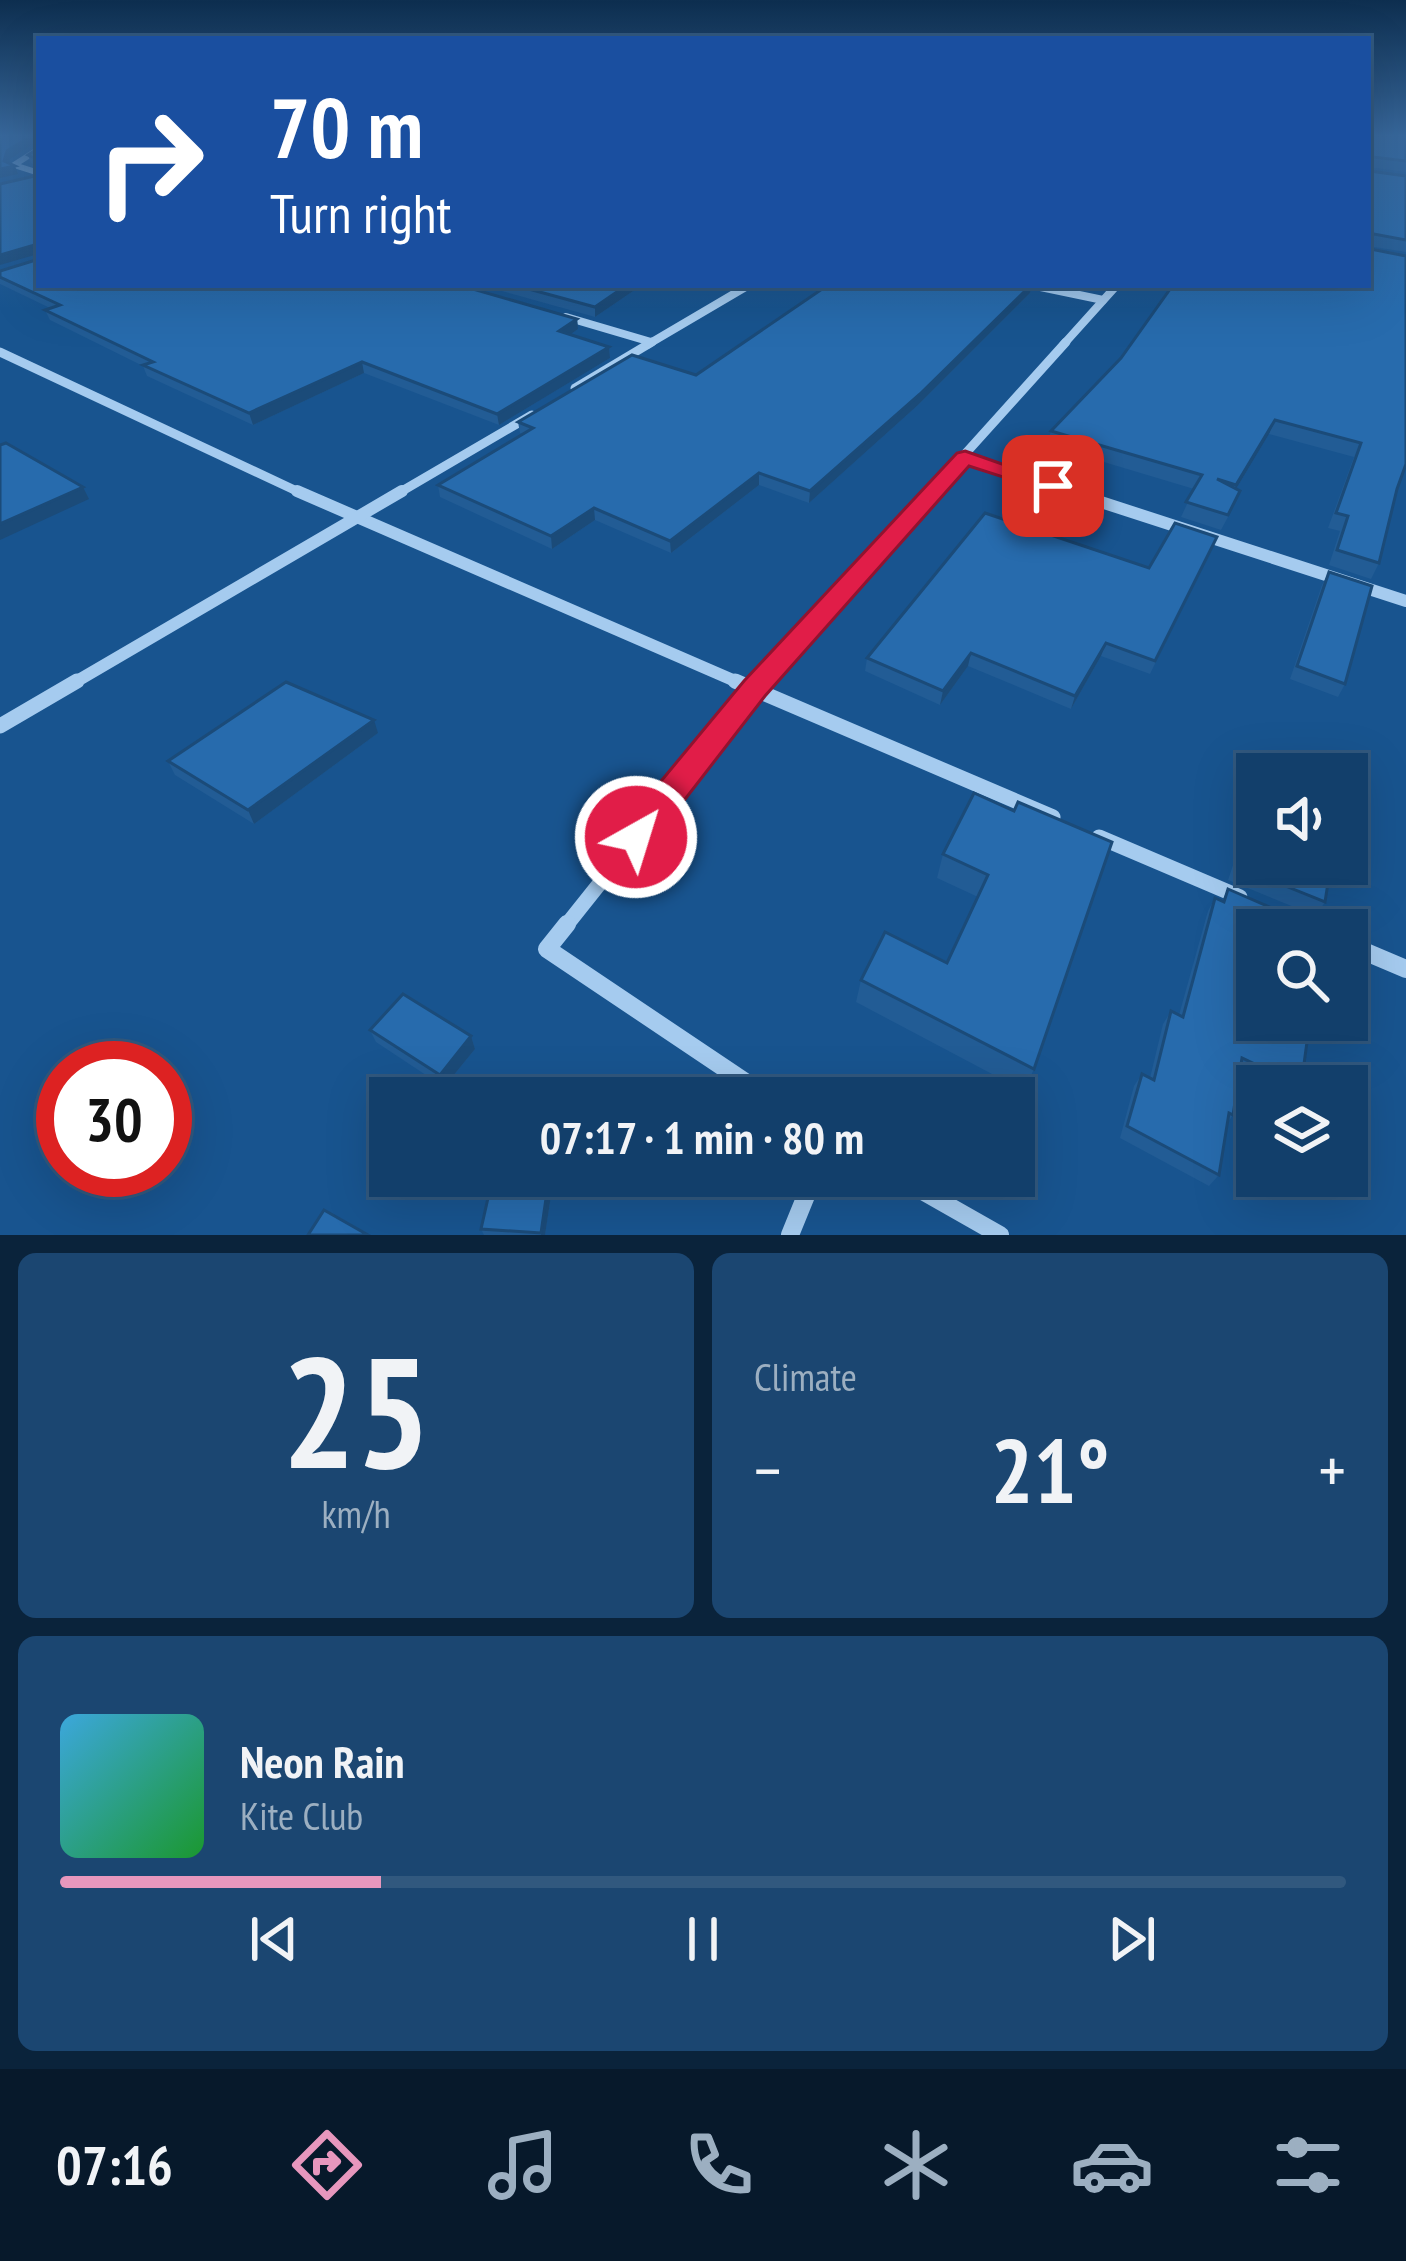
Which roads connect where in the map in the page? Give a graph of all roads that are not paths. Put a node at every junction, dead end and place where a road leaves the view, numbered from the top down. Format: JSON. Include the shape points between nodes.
{"nodes":[{"id":1,"x":744,"y":288,"type":"edge"},
{"id":2,"x":1045,"y":288,"type":"edge"},
{"id":3,"x":1114,"y":288,"type":"edge"},
{"id":4,"x":1103,"y":300,"type":"junction"},
{"id":5,"x":565,"y":317,"type":"edge"},
{"id":6,"x":651,"y":342,"type":"junction"},
{"id":7,"x":0,"y":352,"type":"edge"},
{"id":8,"x":573,"y":390,"type":"edge"},
{"id":9,"x":534,"y":413,"type":"edge"},
{"id":10,"x":965,"y":458,"type":"junction"},
{"id":11,"x":359,"y":520,"type":"junction"},
{"id":12,"x":1406,"y":600,"type":"edge"},
{"id":13,"x":754,"y":688,"type":"junction"},
{"id":14,"x":0,"y":726,"type":"edge"},
{"id":15,"x":1058,"y":819,"type":"edge"},
{"id":16,"x":1080,"y":829,"type":"edge"},
{"id":17,"x":1254,"y":903,"type":"edge"},
{"id":18,"x":1368,"y":953,"type":"edge"},
{"id":19,"x":1406,"y":969,"type":"edge"},
{"id":20,"x":738,"y":1077,"type":"edge"},
{"id":21,"x":805,"y":1197,"type":"edge"},
{"id":22,"x":933,"y":1197,"type":"edge"},
{"id":23,"x":790,"y":1235,"type":"edge"},
{"id":24,"x":1000,"y":1235,"type":"edge"}],
"edges":[{"from":1,"to":6,"type":"street"},
{"from":2,"to":4,"type":"street"},
{"from":3,"to":4,"type":"street"},
{"from":4,"to":10,"type":"street"},
{"from":5,"to":6,"type":"street"},
{"from":6,"to":8,"type":"street"},
{"from":7,"to":11,"type":"street"},
{"from":9,"to":11,"type":"street"},
{"from":10,"to":12,"type":"street"},
{"from":10,"to":13,"type":"street"},
{"from":11,"to":13,"type":"street"},
{"from":11,"to":14,"type":"street"},
{"from":13,"to":15,"type":"street"},
{"from":13,"to":20,"type":"street","via":[[547,949]]},
{"from":16,"to":17,"type":"street"},
{"from":18,"to":19,"type":"street"},
{"from":21,"to":23,"type":"street"},
{"from":22,"to":24,"type":"street"}]}
